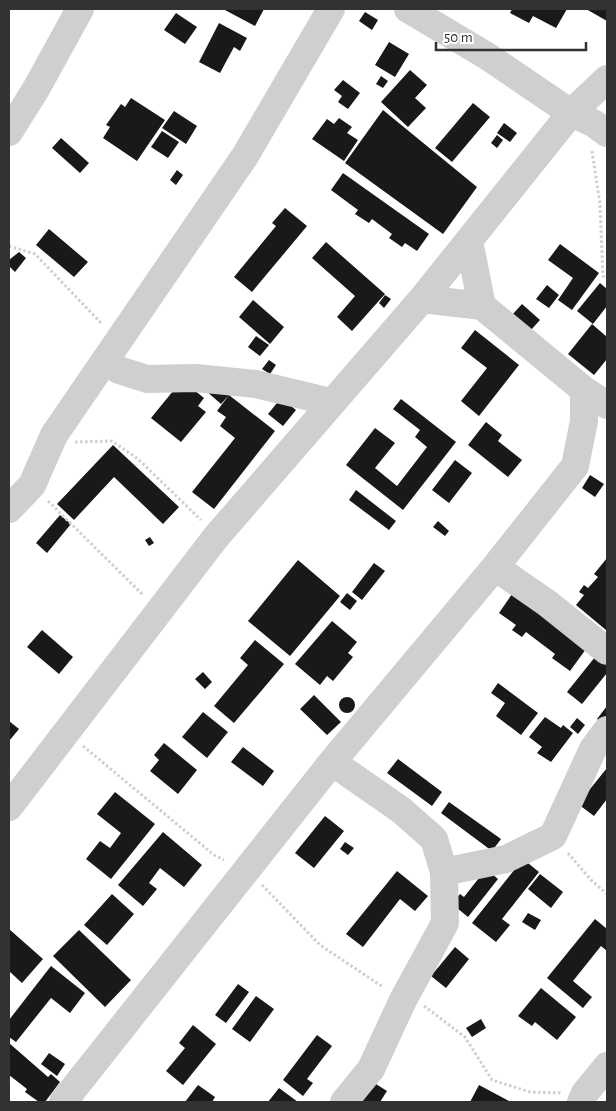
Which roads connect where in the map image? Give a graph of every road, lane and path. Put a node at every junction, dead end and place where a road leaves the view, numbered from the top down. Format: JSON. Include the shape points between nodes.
{"nodes":[{"id":1,"x":80,"y":9,"type":"edge"},
{"id":2,"x":331,"y":9,"type":"edge"},
{"id":3,"x":408,"y":9,"type":"edge"},
{"id":4,"x":607,"y":79,"type":"edge"},
{"id":5,"x":590,"y":123,"type":"edge"},
{"id":6,"x":9,"y":132,"type":"edge"},
{"id":7,"x":470,"y":241,"type":"junction"},
{"id":8,"x":9,"y":246,"type":"edge"},
{"id":9,"x":607,"y":280,"type":"edge"},
{"id":10,"x":422,"y":299,"type":"junction"},
{"id":11,"x":482,"y":306,"type":"junction"},
{"id":12,"x":112,"y":350,"type":"junction"},
{"id":13,"x":584,"y":390,"type":"junction"},
{"id":14,"x":331,"y":402,"type":"junction"},
{"id":15,"x":607,"y":405,"type":"edge"},
{"id":16,"x":54,"y":435,"type":"junction"},
{"id":17,"x":32,"y":485,"type":"junction"},
{"id":18,"x":9,"y":509,"type":"edge"},
{"id":19,"x":216,"y":537,"type":"junction"},
{"id":20,"x":495,"y":567,"type":"junction"},
{"id":21,"x":158,"y":612,"type":"junction"},
{"id":22,"x":607,"y":651,"type":"edge"},
{"id":23,"x":607,"y":730,"type":"edge"},
{"id":24,"x":67,"y":732,"type":"junction"},
{"id":25,"x":332,"y":762,"type":"junction"},
{"id":26,"x":9,"y":807,"type":"edge"},
{"id":27,"x":553,"y":836,"type":"junction"},
{"id":28,"x":247,"y":871,"type":"junction"},
{"id":29,"x":444,"y":872,"type":"junction"},
{"id":30,"x":607,"y":894,"type":"edge"},
{"id":31,"x":403,"y":1000,"type":"junction"},
{"id":32,"x":607,"y":1066,"type":"edge"},
{"id":33,"x":583,"y":1098,"type":"edge"},
{"id":34,"x":71,"y":1100,"type":"edge"},
{"id":35,"x":344,"y":1102,"type":"edge"}],
"edges":[{"from":1,"to":6,"type":"street"},
{"from":2,"to":12,"type":"street","via":[[245,156]]},
{"from":3,"to":5,"type":"street"},
{"from":4,"to":5,"type":"street"},
{"from":5,"to":7,"type":"street"},
{"from":5,"to":9,"type":"path","via":[[600,204],[603,276]]},
{"from":7,"to":10,"type":"street"},
{"from":7,"to":11,"type":"street"},
{"from":8,"to":12,"type":"path","via":[[35,254],[78,301]]},
{"from":10,"to":11,"type":"street"},
{"from":10,"to":14,"type":"street"},
{"from":11,"to":13,"type":"street"},
{"from":12,"to":14,"type":"street","via":[[119,370],[147,379],[196,378],[256,384]]},
{"from":12,"to":16,"type":"street"},
{"from":13,"to":15,"type":"street"},
{"from":13,"to":20,"type":"street","via":[[584,421],[576,466]]},
{"from":14,"to":19,"type":"street"},
{"from":16,"to":17,"type":"street"},
{"from":16,"to":19,"type":"path","via":[[79,444],[112,441],[138,459],[181,498]]},
{"from":17,"to":18,"type":"street"},
{"from":17,"to":21,"type":"path"},
{"from":19,"to":21,"type":"street"},
{"from":20,"to":22,"type":"street"},
{"from":20,"to":25,"type":"street"},
{"from":21,"to":24,"type":"street"},
{"from":23,"to":27,"type":"street","via":[[593,749]]},
{"from":24,"to":26,"type":"street"},
{"from":24,"to":28,"type":"path","via":[[214,855]]},
{"from":25,"to":28,"type":"street"},
{"from":25,"to":29,"type":"street","via":[[401,810],[434,838]]},
{"from":27,"to":29,"type":"street","via":[[506,859]]},
{"from":27,"to":30,"type":"path"},
{"from":28,"to":31,"type":"path","via":[[320,944]]},
{"from":28,"to":34,"type":"street"},
{"from":29,"to":31,"type":"street","via":[[445,923]]},
{"from":31,"to":33,"type":"path","via":[[421,1004],[465,1037],[492,1080],[530,1092]]},
{"from":31,"to":35,"type":"street","via":[[371,1069]]},
{"from":32,"to":33,"type":"street"}]}
